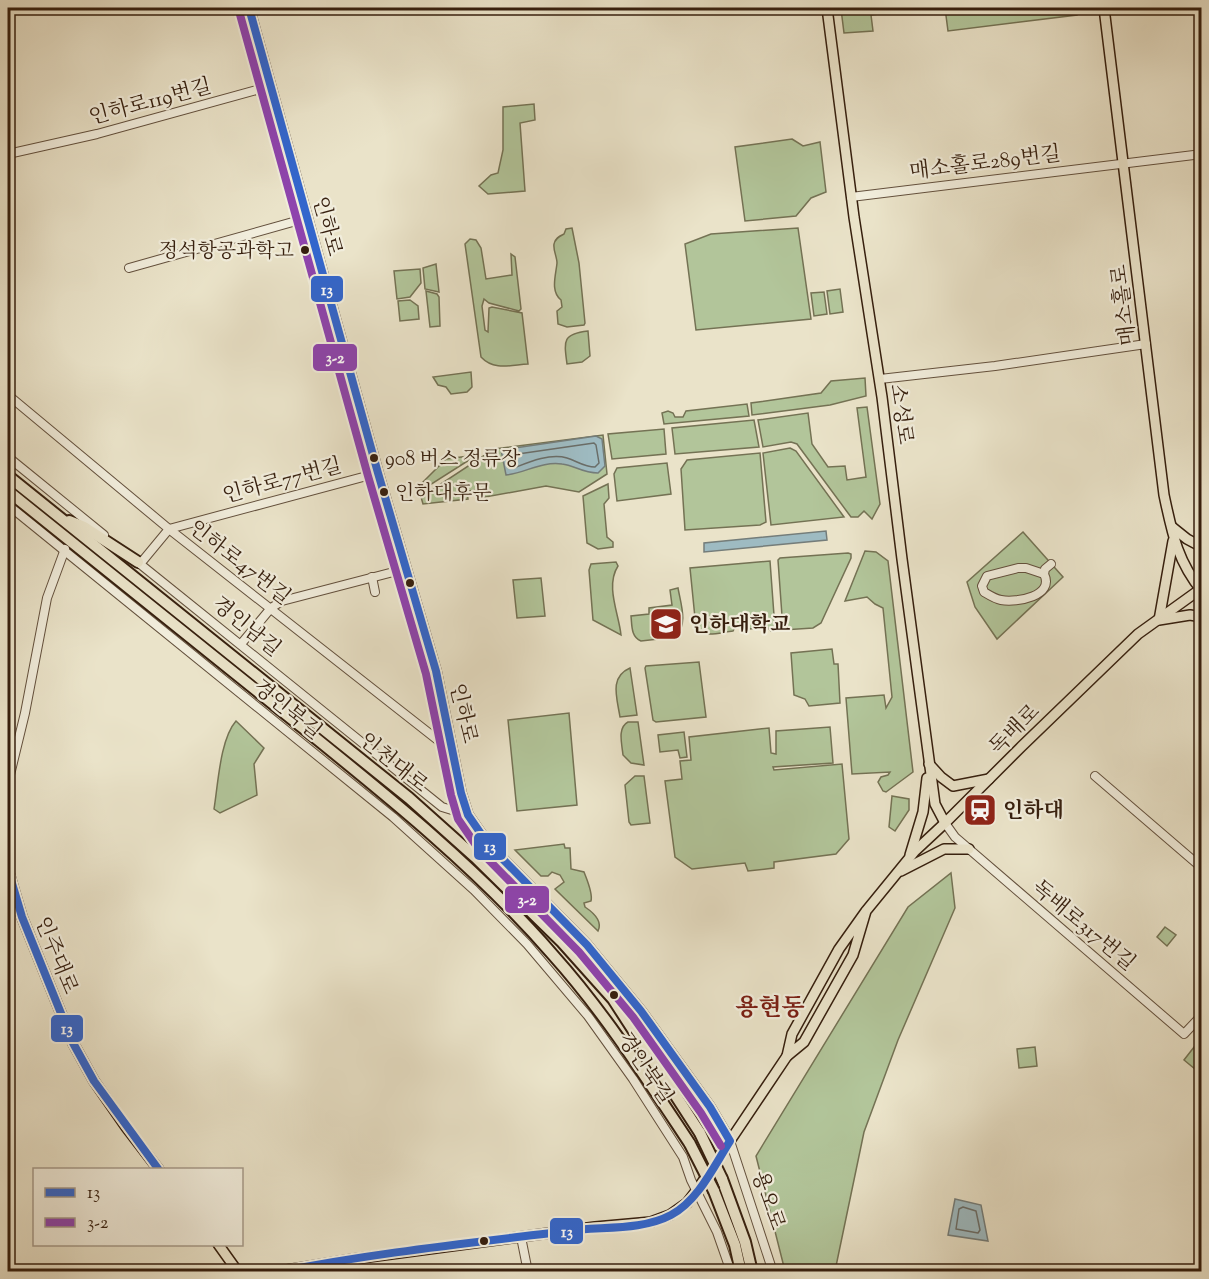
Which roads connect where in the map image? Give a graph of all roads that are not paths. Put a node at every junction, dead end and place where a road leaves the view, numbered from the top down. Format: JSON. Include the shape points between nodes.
{"nodes":[{"id":1,"x":249,"y":8,"type":"edge"},
{"id":2,"x":827,"y":8,"type":"edge"},
{"id":3,"x":1104,"y":8,"type":"edge"},
{"id":4,"x":271,"y":86,"type":"junction"},
{"id":5,"x":8,"y":154,"type":"edge"},
{"id":6,"x":1202,"y":154,"type":"edge"},
{"id":7,"x":1124,"y":162,"type":"junction"},
{"id":8,"x":851,"y":197,"type":"junction"},
{"id":9,"x":307,"y":218,"type":"junction"},
{"id":10,"x":129,"y":268,"type":"dead end"},
{"id":11,"x":1146,"y":344,"type":"junction"},
{"id":12,"x":880,"y":379,"type":"junction"},
{"id":13,"x":8,"y":395,"type":"edge"},
{"id":14,"x":8,"y":457,"type":"edge"},
{"id":15,"x":378,"y":473,"type":"junction"},
{"id":16,"x":8,"y":476,"type":"edge"},
{"id":17,"x":8,"y":491,"type":"edge"},
{"id":18,"x":8,"y":505,"type":"edge"},
{"id":19,"x":57,"y":516,"type":"junction"},
{"id":20,"x":1171,"y":526,"type":"junction"},
{"id":21,"x":170,"y":529,"type":"junction"},
{"id":22,"x":1174,"y":539,"type":"junction"},
{"id":23,"x":1202,"y":547,"type":"edge"},
{"id":24,"x":65,"y":550,"type":"junction"},
{"id":25,"x":139,"y":563,"type":"junction"},
{"id":26,"x":1051,"y":564,"type":"dead end"},
{"id":27,"x":405,"y":569,"type":"junction"},
{"id":28,"x":1044,"y":574,"type":"junction"},
{"id":29,"x":372,"y":577,"type":"junction"},
{"id":30,"x":1201,"y":590,"type":"edge"},
{"id":31,"x":375,"y":592,"type":"dead end"},
{"id":32,"x":271,"y":608,"type":"junction"},
{"id":33,"x":1202,"y":617,"type":"edge"},
{"id":34,"x":1159,"y":620,"type":"junction"},
{"id":35,"x":241,"y":644,"type":"junction"},
{"id":36,"x":454,"y":753,"type":"junction"},
{"id":37,"x":929,"y":764,"type":"junction"},
{"id":38,"x":1095,"y":776,"type":"dead end"},
{"id":39,"x":989,"y":779,"type":"junction"},
{"id":40,"x":8,"y":783,"type":"edge"},
{"id":41,"x":468,"y":815,"type":"junction"},
{"id":42,"x":945,"y":824,"type":"junction"},
{"id":43,"x":969,"y":849,"type":"junction"},
{"id":44,"x":909,"y":858,"type":"junction"},
{"id":45,"x":1202,"y":868,"type":"edge"},
{"id":46,"x":8,"y":870,"type":"edge"},
{"id":47,"x":897,"y":873,"type":"junction"},
{"id":48,"x":9,"y":887,"type":"edge"},
{"id":49,"x":866,"y":911,"type":"junction"},
{"id":50,"x":1202,"y":1015,"type":"edge"},
{"id":51,"x":787,"y":1056,"type":"junction"},
{"id":52,"x":730,"y":1141,"type":"junction"},
{"id":53,"x":158,"y":1168,"type":"edge"},
{"id":54,"x":697,"y":1190,"type":"junction"},
{"id":55,"x":521,"y":1237,"type":"junction"},
{"id":56,"x":219,"y":1246,"type":"edge"},
{"id":57,"x":225,"y":1255,"type":"junction"},
{"id":58,"x":322,"y":1268,"type":"edge"},
{"id":59,"x":300,"y":1269,"type":"edge"},
{"id":60,"x":227,"y":1272,"type":"edge"},
{"id":61,"x":238,"y":1272,"type":"edge"},
{"id":62,"x":275,"y":1272,"type":"edge"},
{"id":63,"x":528,"y":1272,"type":"edge"},
{"id":64,"x":731,"y":1272,"type":"edge"},
{"id":65,"x":741,"y":1272,"type":"edge"},
{"id":66,"x":752,"y":1272,"type":"edge"},
{"id":67,"x":773,"y":1272,"type":"edge"}],
"edges":[{"from":1,"to":4,"type":"main road","name":"인하로"},
{"from":2,"to":8,"type":"main road","name":"소성로"},
{"from":3,"to":7,"type":"main road","name":"매소홀로"},
{"from":4,"to":5,"type":"street","name":"인하로119번길","via":[[100,134]]},
{"from":4,"to":9,"type":"main road","name":"인하로"},
{"from":6,"to":7,"type":"street","name":"매소홀로289번길"},
{"from":7,"to":8,"type":"street","name":"매소홀로289번길"},
{"from":7,"to":11,"type":"main road","name":"매소홀로"},
{"from":8,"to":12,"type":"main road","name":"소성로"},
{"from":9,"to":10,"type":"street"},
{"from":9,"to":15,"type":"main road","name":"인하로"},
{"from":11,"to":12,"type":"street"},
{"from":11,"to":20,"type":"main road","name":"매소홀로"},
{"from":12,"to":37,"type":"main road","name":"소성로"},
{"from":13,"to":21,"type":"street","name":"인하로47번길"},
{"from":14,"to":25,"type":"street","name":"경인남길"},
{"from":15,"to":21,"type":"street","name":"인하로77번길"},
{"from":15,"to":27,"type":"main road","name":"인하로"},
{"from":16,"to":19,"type":"highway","name":"인천대로"},
{"from":17,"to":65,"type":"highway","name":"인천대로","bridge":true,"via":[[400,806],[468,867],[545,945],[599,1010],[690,1144],[714,1191]]},
{"from":18,"to":24,"type":"street","name":"경인북길"},
{"from":19,"to":25,"type":"highway","via":[[84,527]]},
{"from":19,"to":66,"type":"highway","name":"인천대로","bridge":true,"via":[[409,798],[562,942],[613,999],[700,1133],[722,1179]]},
{"from":20,"to":22,"type":"main road","name":"매소홀로"},
{"from":20,"to":23,"type":"main road"},
{"from":21,"to":25,"type":"street"},
{"from":21,"to":32,"type":"street","name":"인하로47번길"},
{"from":22,"to":30,"type":"main road","name":"매소홀로","via":[[1187,573]]},
{"from":22,"to":34,"type":"main road"},
{"from":24,"to":40,"type":"street","via":[[47,598]]},
{"from":24,"to":54,"type":"street","name":"경인북길","via":[[393,816],[474,890],[588,1016],[683,1157]]},
{"from":25,"to":35,"type":"street","name":"경인남길"},
{"from":26,"to":28,"type":"street"},
{"from":27,"to":29,"type":"street"},
{"from":27,"to":36,"type":"main road","name":"인하로","via":[[436,671]]},
{"from":28,"to":28,"type":"street","via":[[1047,581],[1042,591],[1022,600],[999,600],[984,592],[982,586],[985,573],[1026,568]]},
{"from":29,"to":31,"type":"street"},
{"from":29,"to":32,"type":"street","via":[[282,601]]},
{"from":30,"to":34,"type":"main road","name":"독배로"},
{"from":32,"to":35,"type":"street"},
{"from":32,"to":36,"type":"street","name":"인하로47번길"},
{"from":33,"to":34,"type":"main road"},
{"from":34,"to":39,"type":"main road","name":"독배로","via":[[1138,634]]},
{"from":35,"to":41,"type":"street","name":"경인남길","via":[[442,807]]},
{"from":36,"to":41,"type":"main road","name":"인하로"},
{"from":37,"to":39,"type":"main road","via":[[953,786]]},
{"from":37,"to":42,"type":"main road","name":"소성로","via":[[935,804]]},
{"from":37,"to":44,"type":"main road","via":[[924,806]]},
{"from":38,"to":45,"type":"street"},
{"from":39,"to":42,"type":"main road","name":"독배로"},
{"from":41,"to":52,"type":"main road","name":"인하로","via":[[488,844],[587,945],[641,1011]]},
{"from":42,"to":43,"type":"street","name":"독배로317번길"},
{"from":42,"to":44,"type":"main road","name":"독배로"},
{"from":43,"to":47,"type":"main road","via":[[944,849]]},
{"from":43,"to":50,"type":"street","name":"독배로317번길","via":[[1184,1034]]},
{"from":44,"to":47,"type":"main road","name":"독배로"},
{"from":46,"to":48,"type":"main road","name":"인주대로"},
{"from":47,"to":49,"type":"main road","name":"독배로"},
{"from":48,"to":53,"type":"main road","name":"인주대로","via":[[73,1043],[94,1081]]},
{"from":49,"to":51,"type":"main road","name":"독배로","via":[[838,949],[792,1034]]},
{"from":49,"to":51,"type":"main road","name":"독배로","via":[[853,955],[804,1042]]},
{"from":51,"to":52,"type":"main road","name":"독배로"},
{"from":52,"to":54,"type":"main road","name":"독배로"},
{"from":52,"to":67,"type":"street","name":"용오로"},
{"from":54,"to":55,"type":"main road","name":"독배로","via":[[670,1215],[651,1222]]},
{"from":54,"to":64,"type":"street","name":"경인북길"},
{"from":55,"to":58,"type":"main road","name":"독배로"},
{"from":55,"to":63,"type":"street"},
{"from":56,"to":57,"type":"main road"},
{"from":57,"to":60,"type":"main road"},
{"from":57,"to":61,"type":"main road"},
{"from":58,"to":59,"type":"main road","name":"독배로"},
{"from":59,"to":62,"type":"main road","name":"독배로"}]}
